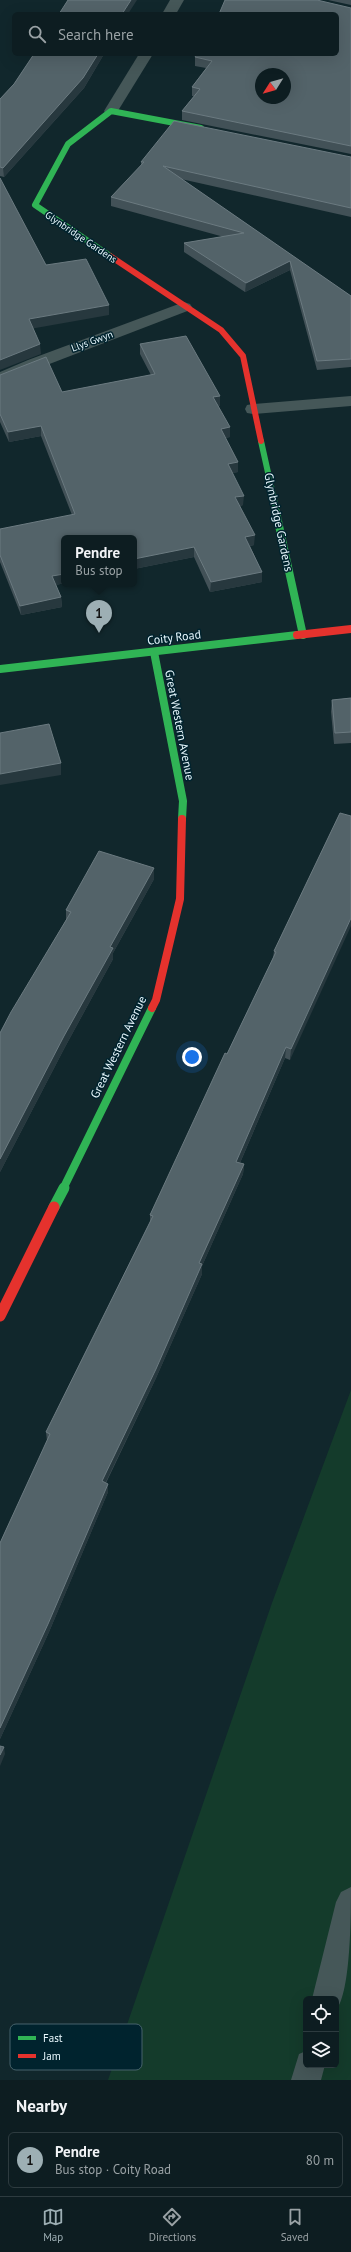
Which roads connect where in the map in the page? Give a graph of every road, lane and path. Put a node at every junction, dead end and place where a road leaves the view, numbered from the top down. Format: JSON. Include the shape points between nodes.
{"nodes":[{"id":1,"x":177,"y":0,"type":"edge"},
{"id":2,"x":170,"y":12,"type":"edge"},
{"id":3,"x":145,"y":56,"type":"edge"},
{"id":4,"x":111,"y":111,"type":"junction"},
{"id":5,"x":210,"y":130,"type":"edge"},
{"id":6,"x":184,"y":307,"type":"junction"},
{"id":7,"x":0,"y":378,"type":"edge"},
{"id":8,"x":351,"y":401,"type":"edge"},
{"id":9,"x":253,"y":409,"type":"junction"},
{"id":10,"x":351,"y":629,"type":"edge"},
{"id":11,"x":303,"y":635,"type":"junction"},
{"id":12,"x":154,"y":652,"type":"junction"},
{"id":13,"x":0,"y":669,"type":"edge"},
{"id":14,"x":0,"y":1316,"type":"edge"},
{"id":15,"x":351,"y":1902,"type":"edge"},
{"id":16,"x":328,"y":1996,"type":"edge"},
{"id":17,"x":309,"y":2068,"type":"edge"},
{"id":18,"x":306,"y":2080,"type":"edge"}],
"edges":[{"from":1,"to":2,"type":"street"},
{"from":3,"to":4,"type":"street"},
{"from":4,"to":5,"type":"street"},
{"from":4,"to":6,"type":"street","name":"Glynbridge Gardens","via":[[68,144],[35,205]]},
{"from":6,"to":7,"type":"street","name":"Llys Gwyn"},
{"from":6,"to":9,"type":"street","name":"Glynbridge Gardens","via":[[221,330],[243,356]]},
{"from":8,"to":9,"type":"street"},
{"from":9,"to":11,"type":"street","name":"Glynbridge Gardens"},
{"from":10,"to":11,"type":"street","name":"Coity Road"},
{"from":11,"to":12,"type":"street","name":"Coity Road"},
{"from":12,"to":13,"type":"street","name":"Coity Road"},
{"from":12,"to":14,"type":"street","name":"Great Western Avenue","via":[[183,801],[178,907],[156,1000]]},
{"from":15,"to":16,"type":"street"},
{"from":17,"to":18,"type":"street"}]}
